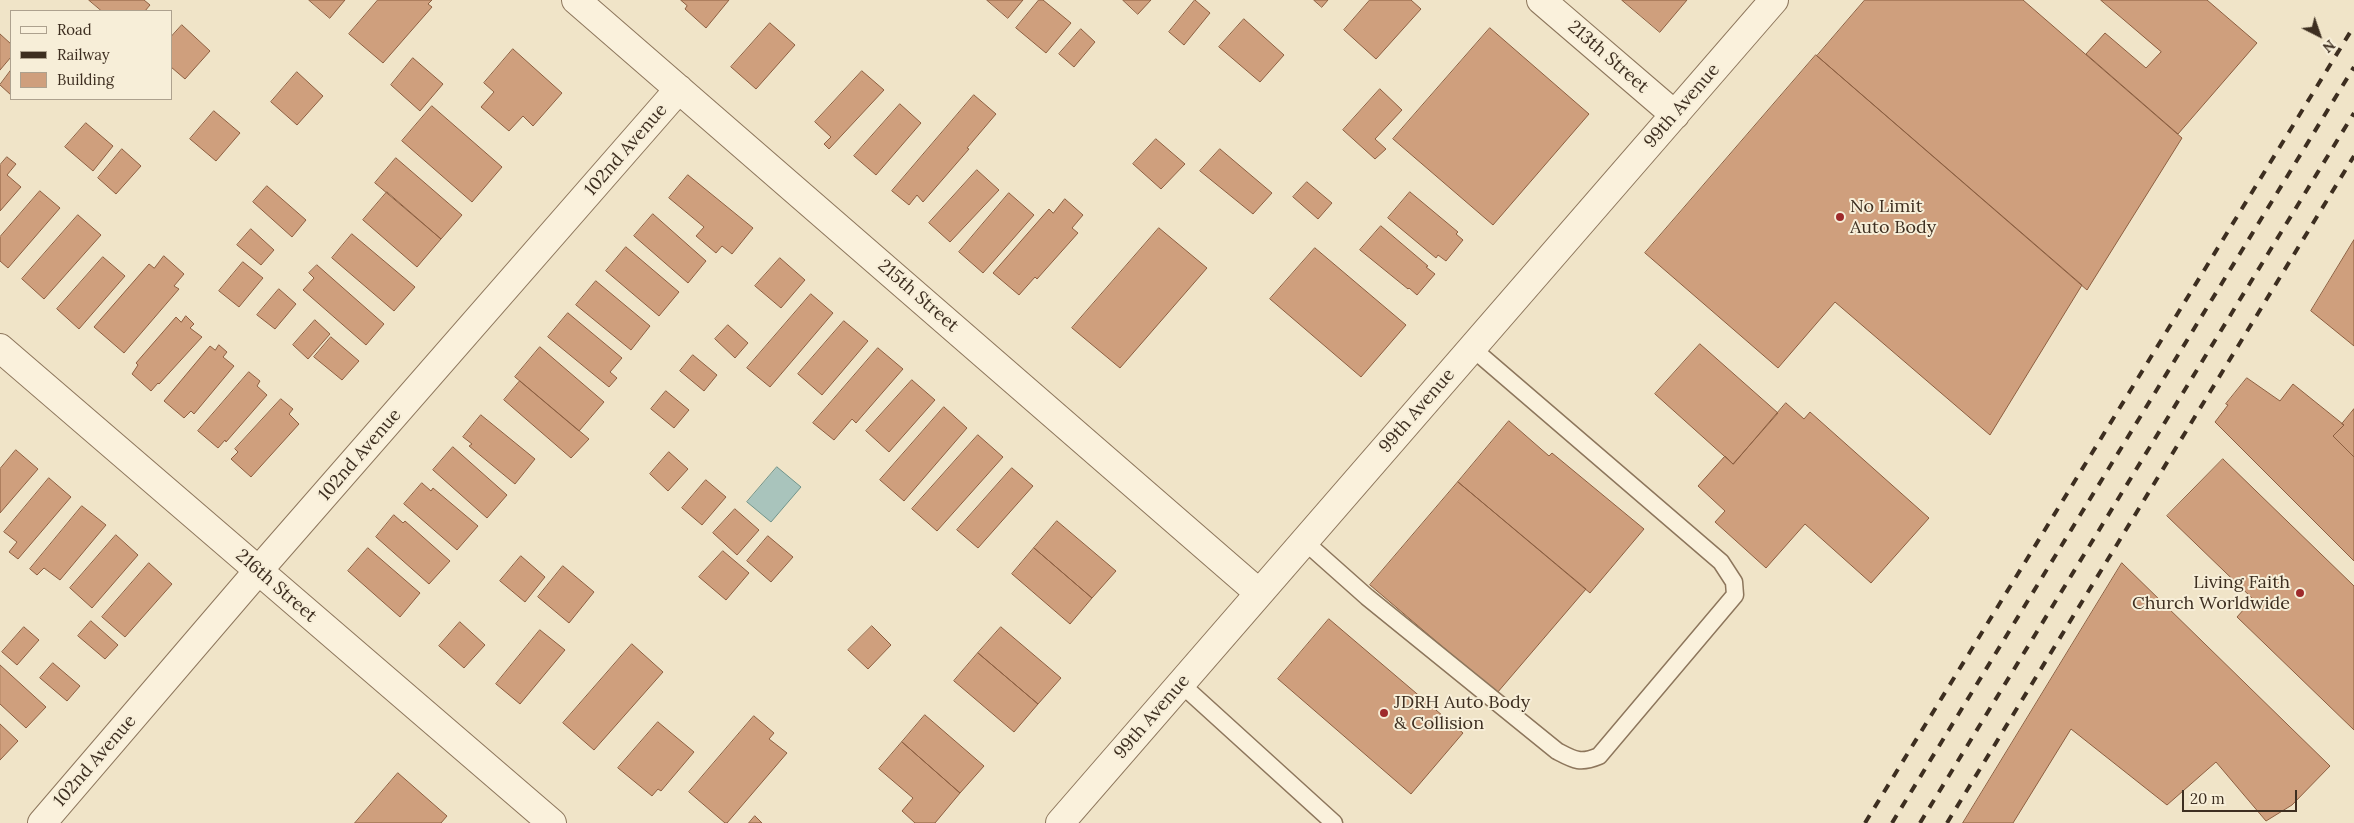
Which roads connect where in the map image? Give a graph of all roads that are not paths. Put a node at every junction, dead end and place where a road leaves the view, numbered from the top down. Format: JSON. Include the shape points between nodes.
{"nodes":[{"id":1,"x":576,"y":0,"type":"edge"},
{"id":2,"x":1541,"y":0,"type":"edge"},
{"id":3,"x":1774,"y":0,"type":"edge"},
{"id":4,"x":679,"y":89,"type":"junction"},
{"id":5,"x":1675,"y":115,"type":"junction"},
{"id":6,"x":0,"y":348,"type":"edge"},
{"id":7,"x":1472,"y":348,"type":"junction"},
{"id":8,"x":1304,"y":541,"type":"junction"},
{"id":9,"x":258,"y":571,"type":"junction"},
{"id":10,"x":1259,"y":593,"type":"junction"},
{"id":11,"x":1181,"y":684,"type":"junction"},
{"id":12,"x":42,"y":823,"type":"edge"},
{"id":13,"x":552,"y":823,"type":"edge"},
{"id":14,"x":1060,"y":823,"type":"edge"},
{"id":15,"x":1334,"y":823,"type":"edge"}],
"edges":[{"from":1,"to":4,"type":"street","name":"215th Street"},
{"from":2,"to":5,"type":"street","name":"213th Street"},
{"from":3,"to":5,"type":"street","name":"99th Avenue"},
{"from":4,"to":9,"type":"street","name":"102nd Avenue"},
{"from":4,"to":10,"type":"street","name":"215th Street"},
{"from":5,"to":7,"type":"street","name":"99th Avenue"},
{"from":6,"to":9,"type":"street","name":"216th Street"},
{"from":7,"to":8,"type":"street","name":"99th Avenue"},
{"from":7,"to":8,"type":"lane","via":[[1720,562],[1734,582],[1736,595],[1599,756],[1586,761],[1575,760],[1557,751],[1367,597]]},
{"from":8,"to":10,"type":"street","name":"99th Avenue"},
{"from":9,"to":12,"type":"street","name":"102nd Avenue"},
{"from":9,"to":13,"type":"street","name":"216th Street"},
{"from":10,"to":11,"type":"street","name":"99th Avenue"},
{"from":11,"to":14,"type":"street","name":"99th Avenue"},
{"from":11,"to":15,"type":"lane"}]}
